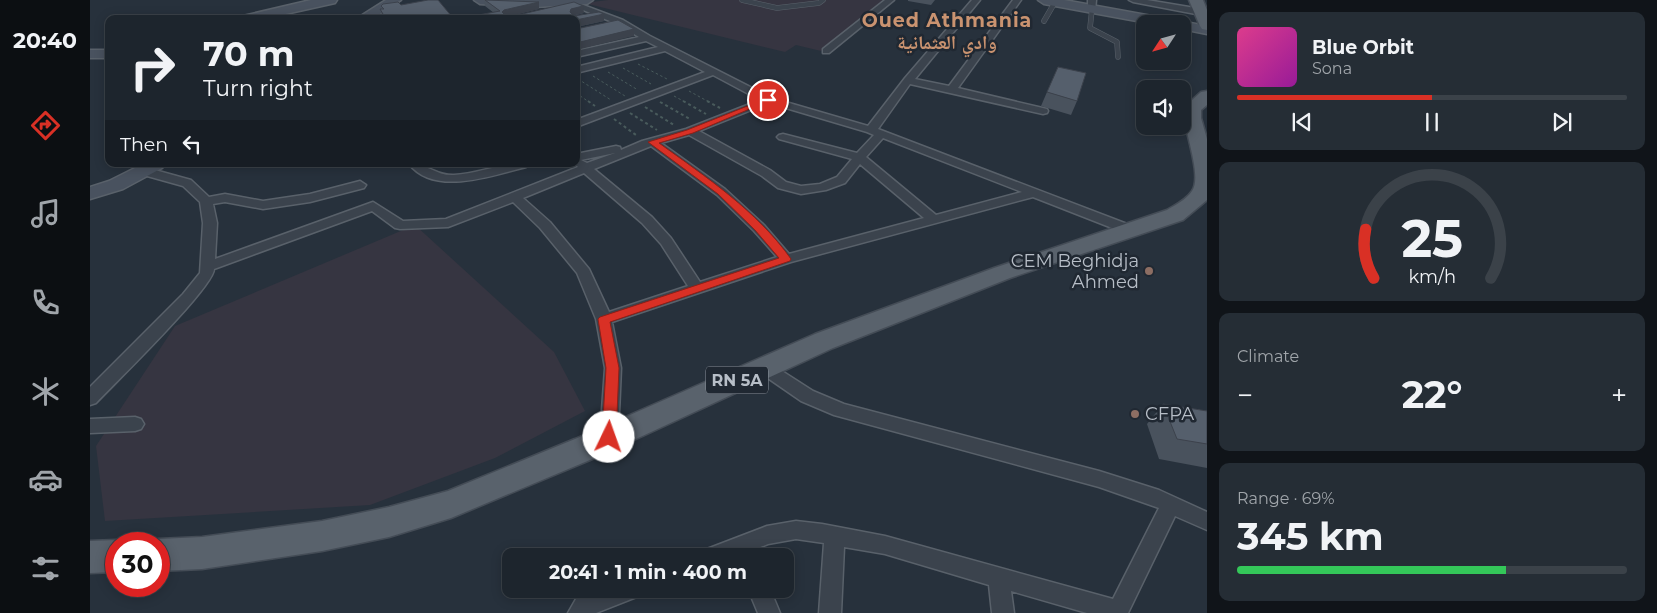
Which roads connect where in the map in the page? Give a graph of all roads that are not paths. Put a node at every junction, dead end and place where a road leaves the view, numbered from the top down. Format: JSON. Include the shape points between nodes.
{"nodes":[{"id":1,"x":331,"y":0,"type":"edge"},
{"id":2,"x":395,"y":0,"type":"edge"},
{"id":3,"x":480,"y":0,"type":"edge"},
{"id":4,"x":587,"y":0,"type":"edge"},
{"id":5,"x":742,"y":0,"type":"edge"},
{"id":6,"x":822,"y":0,"type":"edge"},
{"id":7,"x":890,"y":0,"type":"edge"},
{"id":8,"x":976,"y":0,"type":"edge"},
{"id":9,"x":1017,"y":0,"type":"edge"},
{"id":10,"x":1133,"y":0,"type":"edge"},
{"id":11,"x":1050,"y":1,"type":"edge"},
{"id":12,"x":567,"y":2,"type":"edge"},
{"id":13,"x":1092,"y":4,"type":"edge"},
{"id":14,"x":537,"y":13,"type":"edge"},
{"id":15,"x":600,"y":14,"type":"junction"},
{"id":16,"x":262,"y":15,"type":"edge"},
{"id":17,"x":373,"y":15,"type":"edge"},
{"id":18,"x":1138,"y":15,"type":"edge"},
{"id":19,"x":584,"y":18,"type":"edge"},
{"id":20,"x":1204,"y":18,"type":"edge"},
{"id":21,"x":1044,"y":20,"type":"dead end"},
{"id":22,"x":620,"y":22,"type":"junction"},
{"id":23,"x":1191,"y":22,"type":"edge"},
{"id":24,"x":602,"y":26,"type":"edge"},
{"id":25,"x":647,"y":38,"type":"junction"},
{"id":26,"x":666,"y":48,"type":"junction"},
{"id":27,"x":826,"y":51,"type":"dead end"},
{"id":28,"x":580,"y":53,"type":"edge"},
{"id":29,"x":90,"y":54,"type":"edge"},
{"id":30,"x":105,"y":54,"type":"edge"},
{"id":31,"x":1118,"y":57,"type":"dead end"},
{"id":32,"x":580,"y":70,"type":"edge"},
{"id":33,"x":713,"y":72,"type":"junction"},
{"id":34,"x":908,"y":80,"type":"junction"},
{"id":35,"x":952,"y":90,"type":"junction"},
{"id":36,"x":1207,"y":96,"type":"edge"},
{"id":37,"x":768,"y":100,"type":"junction"},
{"id":38,"x":1043,"y":112,"type":"dead end"},
{"id":39,"x":580,"y":123,"type":"edge"},
{"id":40,"x":688,"y":132,"type":"junction"},
{"id":41,"x":876,"y":132,"type":"junction"},
{"id":42,"x":783,"y":137,"type":"dead end"},
{"id":43,"x":649,"y":142,"type":"junction"},
{"id":44,"x":859,"y":157,"type":"junction"},
{"id":45,"x":580,"y":158,"type":"edge"},
{"id":46,"x":580,"y":162,"type":"edge"},
{"id":47,"x":420,"y":167,"type":"edge"},
{"id":48,"x":509,"y":167,"type":"edge"},
{"id":49,"x":150,"y":168,"type":"edge"},
{"id":50,"x":588,"y":168,"type":"junction"},
{"id":51,"x":1207,"y":175,"type":"edge"},
{"id":52,"x":360,"y":185,"type":"dead end"},
{"id":53,"x":90,"y":193,"type":"edge"},
{"id":54,"x":1034,"y":193,"type":"junction"},
{"id":55,"x":515,"y":197,"type":"junction"},
{"id":56,"x":206,"y":200,"type":"junction"},
{"id":57,"x":933,"y":219,"type":"junction"},
{"id":58,"x":1130,"y":230,"type":"junction"},
{"id":59,"x":786,"y":259,"type":"junction"},
{"id":60,"x":207,"y":267,"type":"junction"},
{"id":61,"x":697,"y":288,"type":"junction"},
{"id":62,"x":604,"y":319,"type":"junction"},
{"id":63,"x":765,"y":368,"type":"junction"},
{"id":64,"x":90,"y":398,"type":"edge"},
{"id":65,"x":135,"y":424,"type":"dead end"},
{"id":66,"x":90,"y":426,"type":"edge"},
{"id":67,"x":609,"y":437,"type":"junction"},
{"id":68,"x":1171,"y":504,"type":"junction"},
{"id":69,"x":1207,"y":521,"type":"edge"},
{"id":70,"x":835,"y":535,"type":"junction"},
{"id":71,"x":746,"y":548,"type":"edge"},
{"id":72,"x":170,"y":554,"type":"edge"},
{"id":73,"x":105,"y":556,"type":"edge"},
{"id":74,"x":90,"y":557,"type":"edge"},
{"id":75,"x":999,"y":578,"type":"junction"},
{"id":76,"x":608,"y":598,"type":"edge"},
{"id":77,"x":763,"y":598,"type":"edge"},
{"id":78,"x":1117,"y":612,"type":"edge"},
{"id":79,"x":579,"y":613,"type":"edge"},
{"id":80,"x":769,"y":613,"type":"edge"},
{"id":81,"x":830,"y":613,"type":"edge"},
{"id":82,"x":1003,"y":613,"type":"edge"}],
"edges":[{"from":1,"to":16,"type":"main road"},
{"from":2,"to":17,"type":"main road"},
{"from":3,"to":12,"type":"main road"},
{"from":4,"to":12,"type":"main road"},
{"from":5,"to":6,"type":"lane","via":[[777,8]]},
{"from":7,"to":27,"type":"street"},
{"from":8,"to":34,"type":"street"},
{"from":9,"to":35,"type":"street"},
{"from":10,"to":20,"type":"street"},
{"from":11,"to":13,"type":"main road"},
{"from":11,"to":21,"type":"lane"},
{"from":12,"to":14,"type":"street"},
{"from":12,"to":15,"type":"street"},
{"from":13,"to":18,"type":"main road"},
{"from":13,"to":31,"type":"lane","via":[[1090,28],[1117,42]]},
{"from":15,"to":19,"type":"street"},
{"from":15,"to":22,"type":"street"},
{"from":20,"to":23,"type":"main road"},
{"from":22,"to":24,"type":"street"},
{"from":22,"to":25,"type":"street"},
{"from":25,"to":26,"type":"street"},
{"from":25,"to":28,"type":"street"},
{"from":26,"to":32,"type":"street"},
{"from":26,"to":33,"type":"street"},
{"from":29,"to":30,"type":"main road"},
{"from":33,"to":37,"type":"street"},
{"from":33,"to":39,"type":"street"},
{"from":34,"to":35,"type":"street"},
{"from":34,"to":41,"type":"street"},
{"from":35,"to":38,"type":"street"},
{"from":36,"to":51,"type":"main road","number":"RN 5A","via":[[1192,108]]},
{"from":37,"to":40,"type":"street"},
{"from":37,"to":41,"type":"street"},
{"from":40,"to":43,"type":"street"},
{"from":40,"to":44,"type":"street","via":[[766,173],[782,185],[801,190],[841,180]]},
{"from":41,"to":44,"type":"street"},
{"from":41,"to":54,"type":"street"},
{"from":42,"to":44,"type":"street"},
{"from":43,"to":45,"type":"street"},
{"from":43,"to":50,"type":"street"},
{"from":43,"to":59,"type":"street","via":[[721,192]]},
{"from":44,"to":57,"type":"street"},
{"from":46,"to":50,"type":"street"},
{"from":47,"to":48,"type":"street","via":[[437,177],[455,179]]},
{"from":49,"to":53,"type":"main road","via":[[116,185]]},
{"from":49,"to":56,"type":"street","via":[[187,183]]},
{"from":50,"to":55,"type":"street"},
{"from":50,"to":61,"type":"street","via":[[648,220]]},
{"from":51,"to":58,"type":"main road","number":"RN 5A","via":[[1205,186],[1195,200],[1175,215]]},
{"from":52,"to":56,"type":"street","via":[[310,198],[263,205],[225,198]]},
{"from":54,"to":57,"type":"street"},
{"from":54,"to":58,"type":"street"},
{"from":55,"to":60,"type":"street","via":[[448,223],[400,225],[373,206]]},
{"from":55,"to":62,"type":"street","via":[[545,225],[584,272]]},
{"from":56,"to":60,"type":"street","via":[[210,223]]},
{"from":57,"to":59,"type":"street"},
{"from":58,"to":63,"type":"main road","number":"RN 5A","via":[[1002,273],[824,341]]},
{"from":59,"to":61,"type":"street"},
{"from":60,"to":64,"type":"street","via":[[206,274],[188,298]]},
{"from":61,"to":62,"type":"street"},
{"from":62,"to":67,"type":"street","via":[[613,368]]},
{"from":63,"to":67,"type":"main road","number":"RN 5A"},
{"from":63,"to":68,"type":"street","via":[[807,396],[840,410],[1099,479]]},
{"from":65,"to":66,"type":"street"},
{"from":67,"to":72,"type":"main road","number":"RN 5A","via":[[450,504],[389,522],[322,536],[211,552]]},
{"from":68,"to":69,"type":"street"},
{"from":68,"to":78,"type":"street"},
{"from":70,"to":71,"type":"street","via":[[796,530],[766,535]]},
{"from":70,"to":75,"type":"street","via":[[884,545]]},
{"from":70,"to":81,"type":"street"},
{"from":73,"to":74,"type":"main road"},
{"from":75,"to":78,"type":"street"},
{"from":75,"to":82,"type":"street"},
{"from":76,"to":79,"type":"street","via":[[584,607]]},
{"from":77,"to":80,"type":"street"}]}
